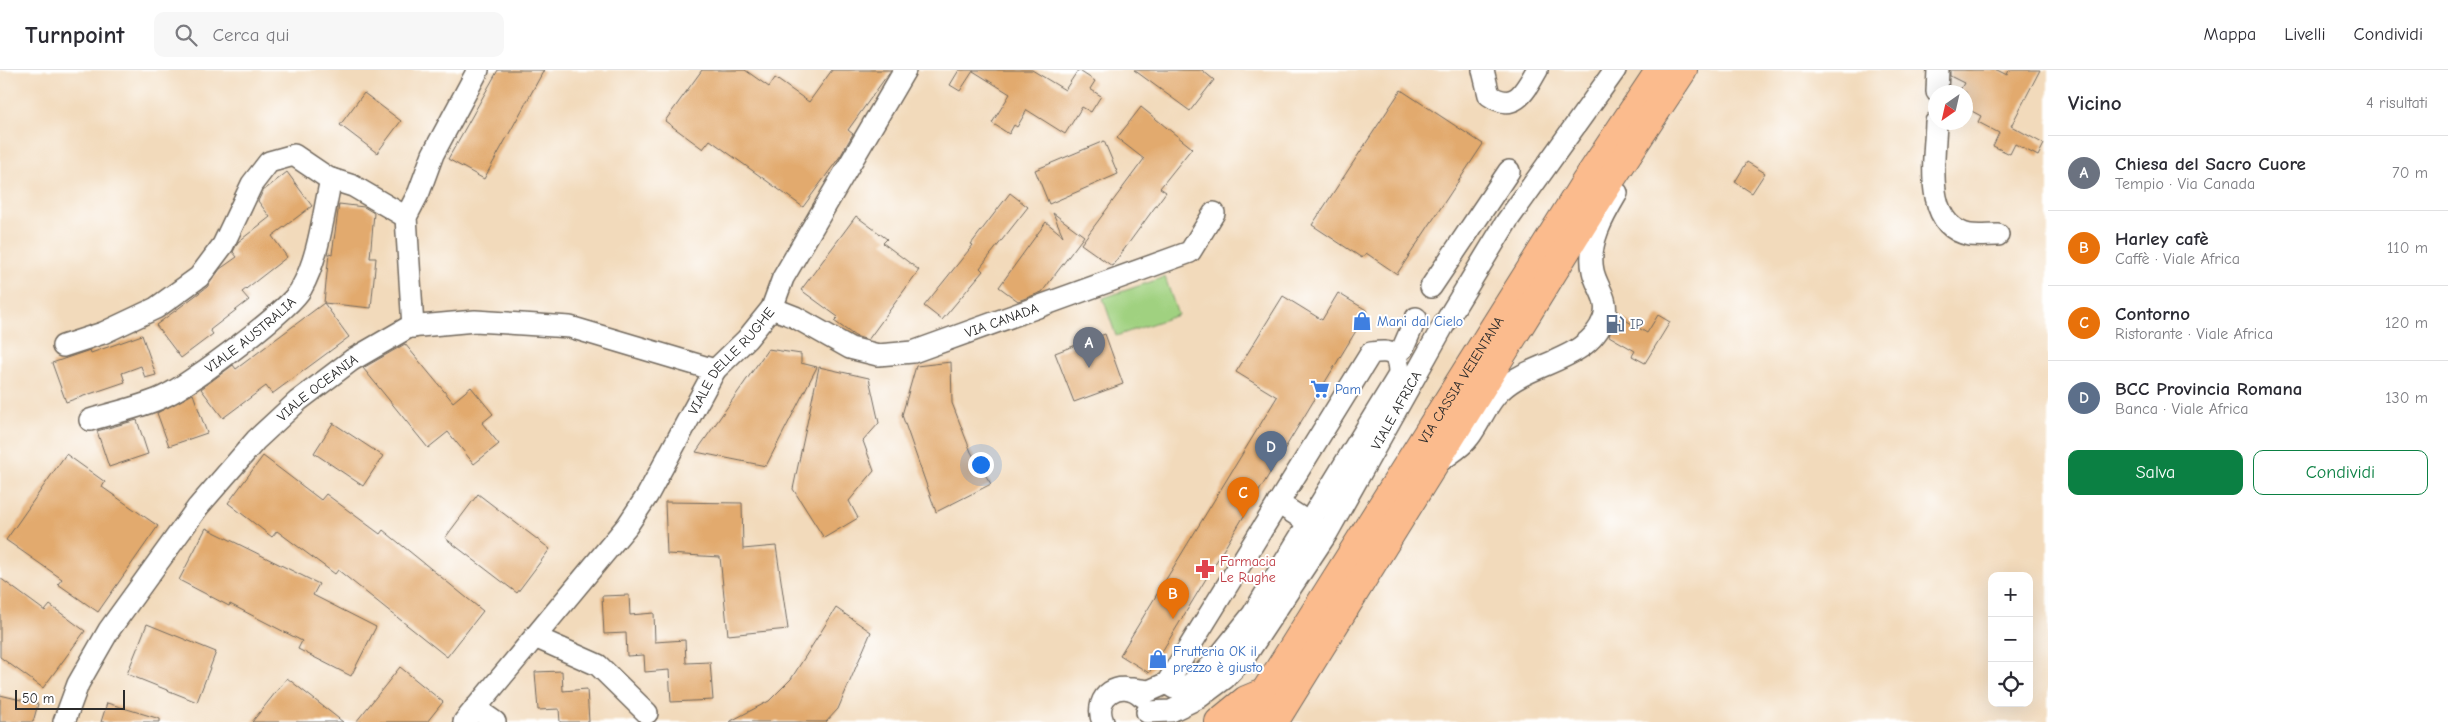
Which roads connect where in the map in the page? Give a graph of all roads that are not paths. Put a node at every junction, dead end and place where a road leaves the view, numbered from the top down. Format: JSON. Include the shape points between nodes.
{"nodes":[{"id":1,"x":478,"y":70,"type":"edge"},
{"id":2,"x":905,"y":70,"type":"edge"},
{"id":3,"x":1483,"y":70,"type":"edge"},
{"id":4,"x":1537,"y":70,"type":"edge"},
{"id":5,"x":1615,"y":70,"type":"edge"},
{"id":6,"x":1660,"y":70,"type":"edge"},
{"id":7,"x":1683,"y":70,"type":"edge"},
{"id":8,"x":1938,"y":70,"type":"edge"},
{"id":9,"x":1937,"y":85,"type":"edge"},
{"id":10,"x":1936,"y":130,"type":"edge"},
{"id":11,"x":1633,"y":146,"type":"junction"},
{"id":12,"x":1508,"y":170,"type":"dead end"},
{"id":13,"x":331,"y":179,"type":"junction"},
{"id":14,"x":1214,"y":213,"type":"dead end"},
{"id":15,"x":406,"y":217,"type":"junction"},
{"id":16,"x":1466,"y":234,"type":"junction"},
{"id":17,"x":1998,"y":235,"type":"dead end"},
{"id":18,"x":1489,"y":250,"type":"junction"},
{"id":19,"x":1431,"y":287,"type":"dead end"},
{"id":20,"x":772,"y":308,"type":"junction"},
{"id":21,"x":1416,"y":318,"type":"dead end"},
{"id":22,"x":413,"y":327,"type":"junction"},
{"id":23,"x":63,"y":346,"type":"dead end"},
{"id":24,"x":1394,"y":355,"type":"junction"},
{"id":25,"x":715,"y":370,"type":"junction"},
{"id":26,"x":90,"y":420,"type":"dead end"},
{"id":27,"x":1434,"y":466,"type":"junction"},
{"id":28,"x":1278,"y":503,"type":"junction"},
{"id":29,"x":1318,"y":528,"type":"junction"},
{"id":30,"x":535,"y":637,"type":"junction"},
{"id":31,"x":1170,"y":686,"type":"junction"},
{"id":32,"x":1132,"y":689,"type":"junction"},
{"id":33,"x":1264,"y":692,"type":"junction"},
{"id":34,"x":647,"y":712,"type":"dead end"},
{"id":35,"x":1146,"y":713,"type":"edge"},
{"id":36,"x":470,"y":715,"type":"edge"},
{"id":37,"x":1101,"y":721,"type":"edge"},
{"id":38,"x":64,"y":722,"type":"edge"},
{"id":39,"x":495,"y":722,"type":"edge"},
{"id":40,"x":1219,"y":722,"type":"edge"},
{"id":41,"x":1246,"y":722,"type":"edge"},
{"id":42,"x":1274,"y":722,"type":"edge"}],
"edges":[{"from":1,"to":15,"type":"street","via":[[433,154]]},
{"from":2,"to":20,"type":"street","name":"VIALE DELLE RUGHE","via":[[783,278]]},
{"from":3,"to":4,"type":"street","via":[[1488,95],[1506,103],[1514,101],[1527,88]]},
{"from":5,"to":18,"type":"street","name":"VIALE AFRICA"},
{"from":6,"to":33,"type":"highway","name":"VIA CASSIA VEIENTANA","via":[[1586,181]]},
{"from":7,"to":11,"type":"highway","name":"VIA CASSIA VEIENTANA"},
{"from":8,"to":9,"type":"street"},
{"from":10,"to":17,"type":"street","via":[[1934,193],[1941,213],[1952,226],[1969,235]]},
{"from":11,"to":27,"type":"highway","name":"VIA CASSIA VEIENTANA"},
{"from":11,"to":27,"type":"street","via":[[1625,179],[1597,231],[1593,271],[1604,296],[1604,317],[1595,332],[1560,359],[1533,368],[1500,390],[1468,439]]},
{"from":12,"to":16,"type":"street"},
{"from":13,"to":15,"type":"street","via":[[353,186]]},
{"from":13,"to":23,"type":"street","via":[[294,155],[268,162],[252,184],[223,245],[199,277],[156,308],[103,333]]},
{"from":13,"to":26,"type":"street","name":"VIALE AUSTRALIA","via":[[310,272],[300,292],[286,307],[166,396]]},
{"from":14,"to":20,"type":"street","name":"VIA CANADA","via":[[1190,252],[913,352],[878,355],[850,348]]},
{"from":15,"to":22,"type":"street"},
{"from":16,"to":18,"type":"street"},
{"from":16,"to":19,"type":"street"},
{"from":18,"to":29,"type":"street","name":"VIALE AFRICA"},
{"from":20,"to":25,"type":"street","name":"VIALE DELLE RUGHE","via":[[747,339]]},
{"from":21,"to":24,"type":"street","via":[[1403,348]]},
{"from":22,"to":25,"type":"street","name":"VIALE OCEANIA","via":[[475,320],[570,326]]},
{"from":22,"to":38,"type":"street","name":"VIALE OCEANIA","via":[[352,360],[298,401],[256,440],[198,508],[109,630],[78,684]]},
{"from":24,"to":28,"type":"street","via":[[1385,351],[1370,353]]},
{"from":24,"to":29,"type":"street","via":[[1399,363],[1399,375]]},
{"from":25,"to":30,"type":"street","name":"VIALE DELLE RUGHE","via":[[647,496],[627,526]]},
{"from":27,"to":42,"type":"highway","name":"VIA CASSIA VEIENTANA"},
{"from":28,"to":29,"type":"street"},
{"from":28,"to":31,"type":"street"},
{"from":29,"to":31,"type":"street","via":[[1213,664],[1186,688]]},
{"from":29,"to":35,"type":"street","name":"VIALE AFRICA","via":[[1244,658],[1225,678],[1198,698],[1171,711]]},
{"from":30,"to":34,"type":"street","via":[[598,665]]},
{"from":30,"to":36,"type":"street","name":"VIALE DELLE RUGHE"},
{"from":31,"to":32,"type":"street","via":[[1150,691]]},
{"from":31,"to":35,"type":"street"},
{"from":32,"to":35,"type":"street","via":[[1141,695]]},
{"from":32,"to":37,"type":"street","via":[[1121,687],[1108,693],[1100,706]]},
{"from":33,"to":40,"type":"highway","via":[[1246,700]]},
{"from":33,"to":41,"type":"highway","name":"VIA CASSIA VEIENTANA"},
{"from":36,"to":39,"type":"street","name":"VIALE DELLE RUGHE"}]}
